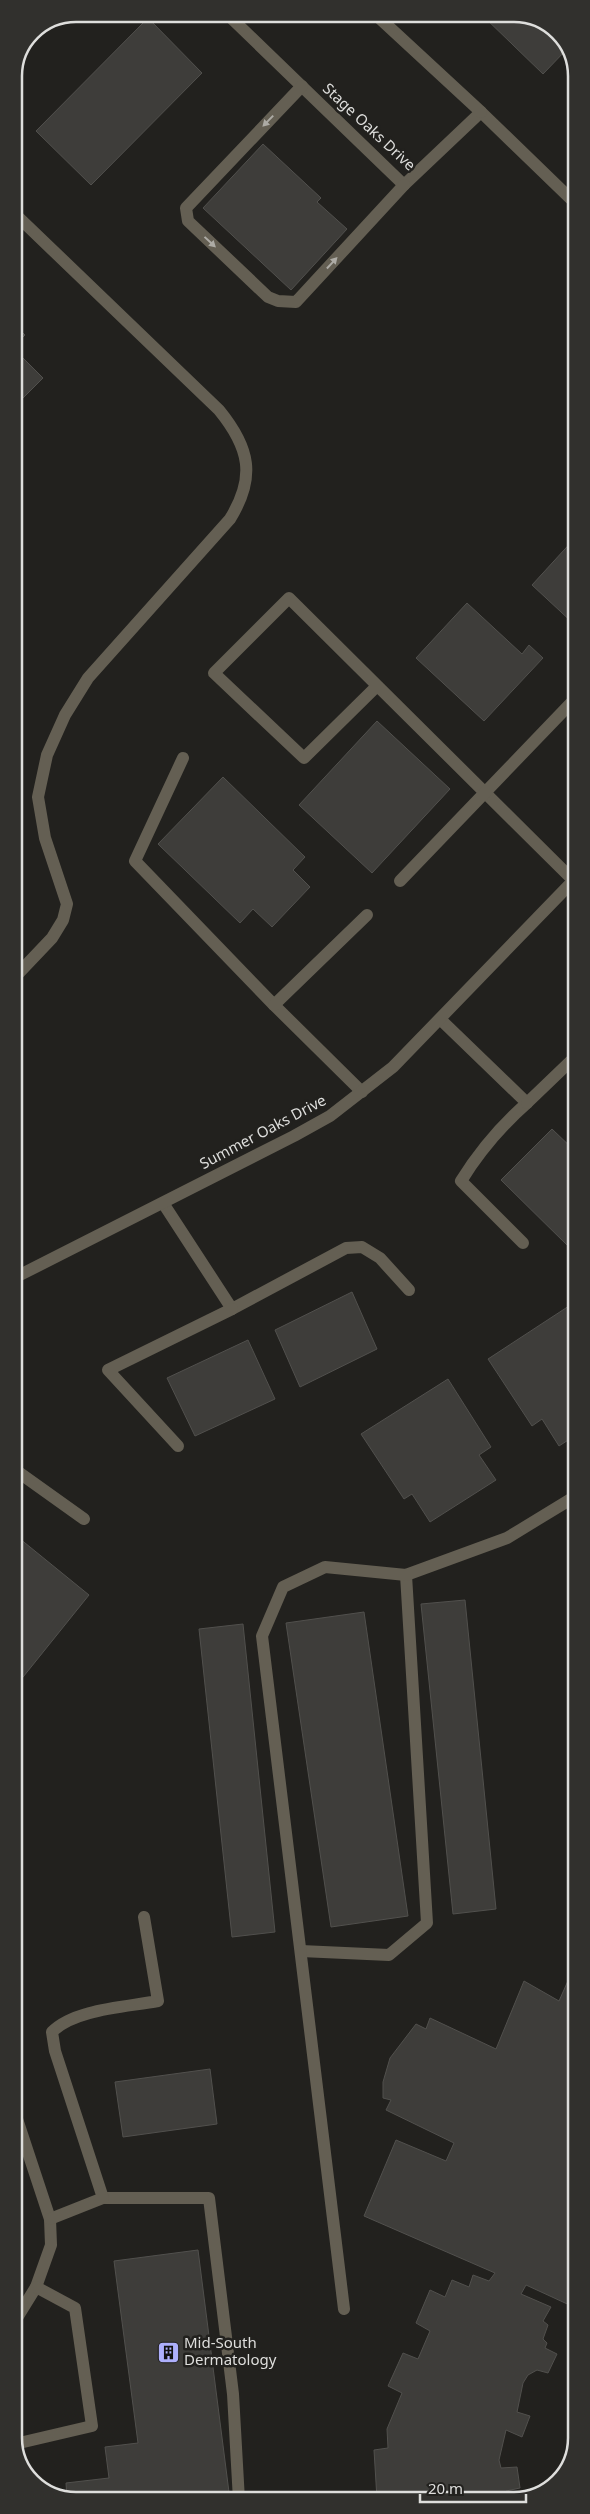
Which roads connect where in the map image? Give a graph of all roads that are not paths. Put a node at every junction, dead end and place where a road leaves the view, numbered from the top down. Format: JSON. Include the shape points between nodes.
{"nodes":[{"id":1,"x":236,"y":22,"type":"edge"},
{"id":2,"x":384,"y":23,"type":"edge"},
{"id":3,"x":302,"y":86,"type":"junction"},
{"id":4,"x":481,"y":112,"type":"junction"},
{"id":5,"x":404,"y":185,"type":"junction"},
{"id":6,"x":568,"y":196,"type":"edge"},
{"id":7,"x":22,"y":221,"type":"edge"},
{"id":8,"x":377,"y":686,"type":"junction"},
{"id":9,"x":568,"y":706,"type":"edge"},
{"id":10,"x":183,"y":758,"type":"dead end"},
{"id":11,"x":485,"y":793,"type":"junction"},
{"id":12,"x":568,"y":873,"type":"edge"},
{"id":13,"x":400,"y":881,"type":"dead end"},
{"id":14,"x":568,"y":887,"type":"edge"},
{"id":15,"x":367,"y":915,"type":"dead end"},
{"id":16,"x":22,"y":970,"type":"edge"},
{"id":17,"x":274,"y":1006,"type":"junction"},
{"id":18,"x":441,"y":1020,"type":"junction"},
{"id":19,"x":568,"y":1064,"type":"edge"},
{"id":20,"x":362,"y":1092,"type":"junction"},
{"id":21,"x":528,"y":1103,"type":"junction"},
{"id":22,"x":163,"y":1203,"type":"junction"},
{"id":23,"x":523,"y":1243,"type":"dead end"},
{"id":24,"x":22,"y":1274,"type":"edge"},
{"id":25,"x":409,"y":1290,"type":"dead end"},
{"id":26,"x":232,"y":1309,"type":"junction"},
{"id":27,"x":178,"y":1446,"type":"dead end"},
{"id":28,"x":22,"y":1475,"type":"edge"},
{"id":29,"x":568,"y":1501,"type":"edge"},
{"id":30,"x":84,"y":1519,"type":"dead end"},
{"id":31,"x":406,"y":1575,"type":"junction"},
{"id":32,"x":144,"y":1917,"type":"dead end"},
{"id":33,"x":300,"y":1951,"type":"junction"},
{"id":34,"x":22,"y":2134,"type":"edge"},
{"id":35,"x":103,"y":2198,"type":"junction"},
{"id":36,"x":50,"y":2219,"type":"junction"},
{"id":37,"x":36,"y":2287,"type":"junction"},
{"id":38,"x":344,"y":2309,"type":"dead end"},
{"id":39,"x":22,"y":2310,"type":"edge"},
{"id":40,"x":23,"y":2442,"type":"edge"},
{"id":41,"x":239,"y":2491,"type":"edge"}],
"edges":[{"from":1,"to":3,"type":"street","name":"Stage Oaks Drive"},
{"from":2,"to":4,"type":"street"},
{"from":3,"to":5,"type":"street","name":"Stage Oaks Drive"},
{"from":3,"to":5,"type":"street","one_way":true,"via":[[186,208],[188,221],[268,296],[278,301],[296,302]]},
{"from":4,"to":5,"type":"street","name":"Stage Oaks Drive"},
{"from":4,"to":6,"type":"street"},
{"from":7,"to":16,"type":"street","via":[[220,410],[236,432],[245,454],[247,479],[241,502],[230,519],[88,678],[65,715],[47,755],[38,797],[45,838],[67,904],[52,938]]},
{"from":8,"to":8,"type":"street","via":[[289,598],[214,673],[304,758]]},
{"from":8,"to":11,"type":"street"},
{"from":9,"to":11,"type":"street"},
{"from":10,"to":17,"type":"street","via":[[135,861]]},
{"from":11,"to":12,"type":"street"},
{"from":11,"to":13,"type":"street"},
{"from":14,"to":18,"type":"street","name":"Summer Oaks Drive"},
{"from":15,"to":17,"type":"street"},
{"from":17,"to":20,"type":"street"},
{"from":18,"to":20,"type":"street","name":"Summer Oaks Drive","via":[[394,1067]]},
{"from":18,"to":21,"type":"street"},
{"from":19,"to":21,"type":"street"},
{"from":20,"to":22,"type":"street","name":"Summer Oaks Drive","via":[[330,1116]]},
{"from":21,"to":23,"type":"street","via":[[473,1161],[461,1181]]},
{"from":22,"to":24,"type":"street","name":"Summer Oaks Drive"},
{"from":22,"to":26,"type":"street"},
{"from":25,"to":26,"type":"street","via":[[380,1258],[362,1247],[346,1248]]},
{"from":26,"to":27,"type":"street","via":[[108,1370]]},
{"from":28,"to":30,"type":"street"},
{"from":29,"to":31,"type":"street","via":[[507,1538]]},
{"from":31,"to":33,"type":"street","via":[[427,1923],[389,1955]]},
{"from":31,"to":33,"type":"street","via":[[325,1566],[283,1587],[262,1636]]},
{"from":32,"to":35,"type":"street","via":[[158,2001],[76,2016],[52,2032],[55,2051]]},
{"from":33,"to":38,"type":"street"},
{"from":34,"to":36,"type":"street"},
{"from":35,"to":36,"type":"street"},
{"from":35,"to":41,"type":"street","via":[[208,2198],[233,2394]]},
{"from":36,"to":37,"type":"street","via":[[51,2245]]},
{"from":37,"to":39,"type":"street"},
{"from":37,"to":40,"type":"street","via":[[75,2308],[92,2426]]}]}
